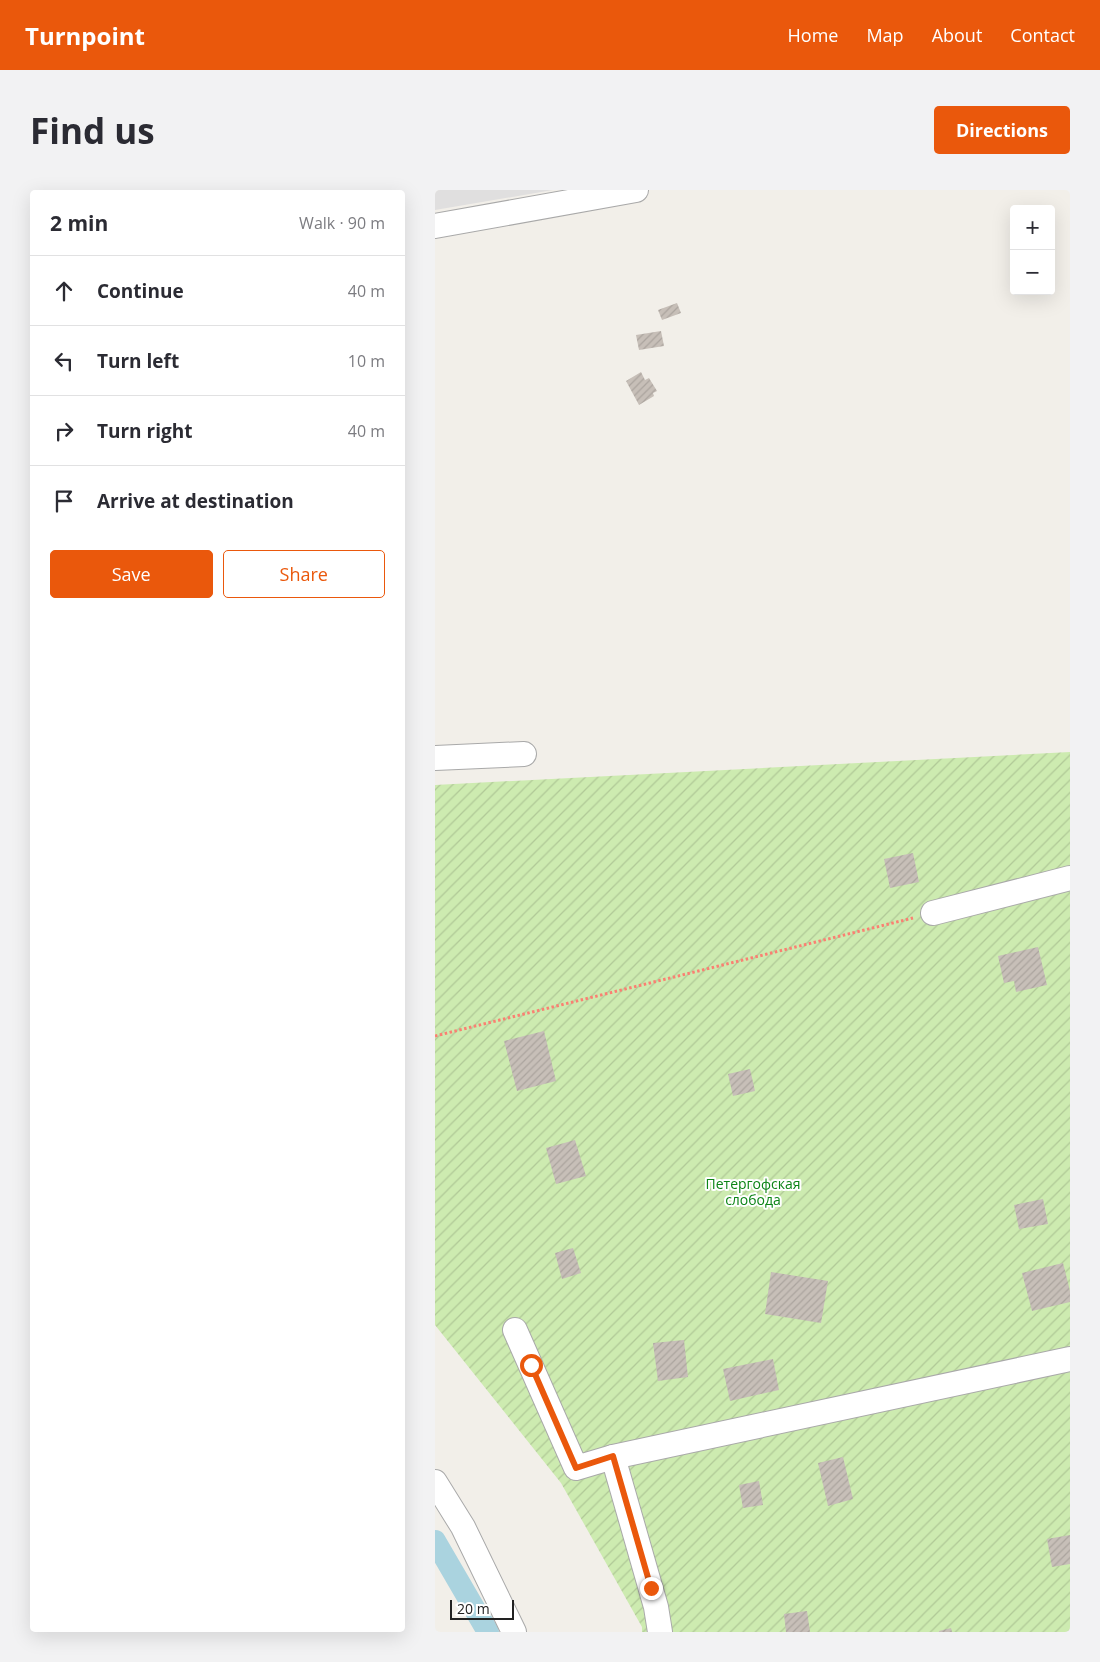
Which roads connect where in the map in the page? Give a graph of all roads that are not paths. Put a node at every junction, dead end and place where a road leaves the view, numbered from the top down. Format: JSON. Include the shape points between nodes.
{"nodes":[{"id":1,"x":636,"y":190,"type":"edge"},
{"id":2,"x":435,"y":226,"type":"edge"},
{"id":3,"x":524,"y":754,"type":"dead end"},
{"id":4,"x":435,"y":758,"type":"edge"},
{"id":5,"x":1070,"y":878,"type":"edge"},
{"id":6,"x":933,"y":913,"type":"road end"},
{"id":7,"x":515,"y":1330,"type":"dead end"},
{"id":8,"x":1070,"y":1359,"type":"edge"},
{"id":9,"x":613,"y":1456,"type":"junction"},
{"id":10,"x":435,"y":1482,"type":"edge"},
{"id":11,"x":514,"y":1632,"type":"edge"},
{"id":12,"x":659,"y":1632,"type":"edge"}],
"edges":[{"from":1,"to":2,"type":"street"},
{"from":3,"to":4,"type":"street"},
{"from":5,"to":6,"type":"street"},
{"from":7,"to":9,"type":"street","via":[[576,1468]]},
{"from":8,"to":9,"type":"street"},
{"from":9,"to":12,"type":"street","via":[[656,1607]]},
{"from":10,"to":11,"type":"street","via":[[463,1526]]}]}
